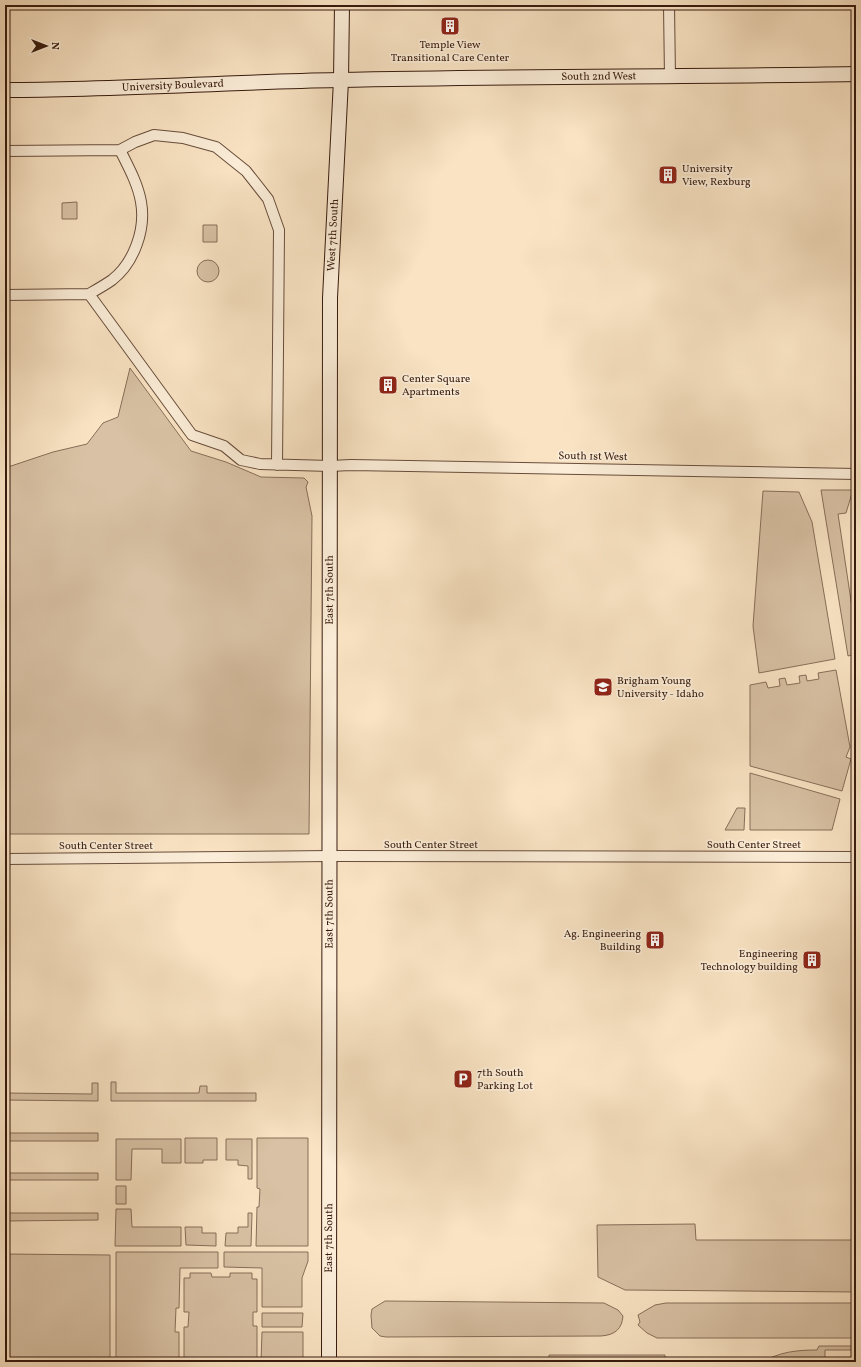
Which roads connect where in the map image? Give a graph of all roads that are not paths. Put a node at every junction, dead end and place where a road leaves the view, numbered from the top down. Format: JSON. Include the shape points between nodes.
{"nodes":[{"id":1,"x":342,"y":5,"type":"edge"},
{"id":2,"x":669,"y":5,"type":"edge"},
{"id":3,"x":856,"y":74,"type":"edge"},
{"id":4,"x":670,"y":78,"type":"junction"},
{"id":5,"x":341,"y":80,"type":"junction"},
{"id":6,"x":5,"y":90,"type":"edge"},
{"id":7,"x":120,"y":150,"type":"junction"},
{"id":8,"x":5,"y":151,"type":"edge"},
{"id":9,"x":89,"y":294,"type":"junction"},
{"id":10,"x":5,"y":295,"type":"edge"},
{"id":11,"x":277,"y":465,"type":"junction"},
{"id":12,"x":330,"y":466,"type":"junction"},
{"id":13,"x":856,"y":474,"type":"edge"},
{"id":14,"x":331,"y":856,"type":"junction"},
{"id":15,"x":856,"y":857,"type":"edge"},
{"id":16,"x":5,"y":859,"type":"edge"},
{"id":17,"x":329,"y":1362,"type":"edge"}],
"edges":[{"from":1,"to":5,"type":"main road","name":"West 7th South"},
{"from":2,"to":4,"type":"street"},
{"from":3,"to":4,"type":"main road","name":"South 2nd West"},
{"from":4,"to":5,"type":"main road","name":"South 2nd West","via":[[527,76]]},
{"from":5,"to":6,"type":"main road","name":"University Boulevard","via":[[74,90]]},
{"from":5,"to":12,"type":"main road","name":"West 7th South","via":[[331,281]]},
{"from":7,"to":8,"type":"street"},
{"from":7,"to":9,"type":"street","via":[[134,178],[141,202],[142,227],[132,257],[113,279]]},
{"from":7,"to":11,"type":"street","via":[[154,135],[183,138],[216,147],[246,171],[268,199],[279,230]]},
{"from":9,"to":10,"type":"street"},
{"from":9,"to":11,"type":"street","name":"South 1st West","via":[[192,435],[224,446],[241,460]]},
{"from":11,"to":12,"type":"street","name":"South 1st West"},
{"from":12,"to":13,"type":"street","name":"South 1st West"},
{"from":12,"to":14,"type":"main road","name":"East 7th South"},
{"from":14,"to":15,"type":"street","name":"South Center Street"},
{"from":14,"to":16,"type":"street","name":"South Center Street"},
{"from":14,"to":17,"type":"main road","name":"East 7th South"}]}
